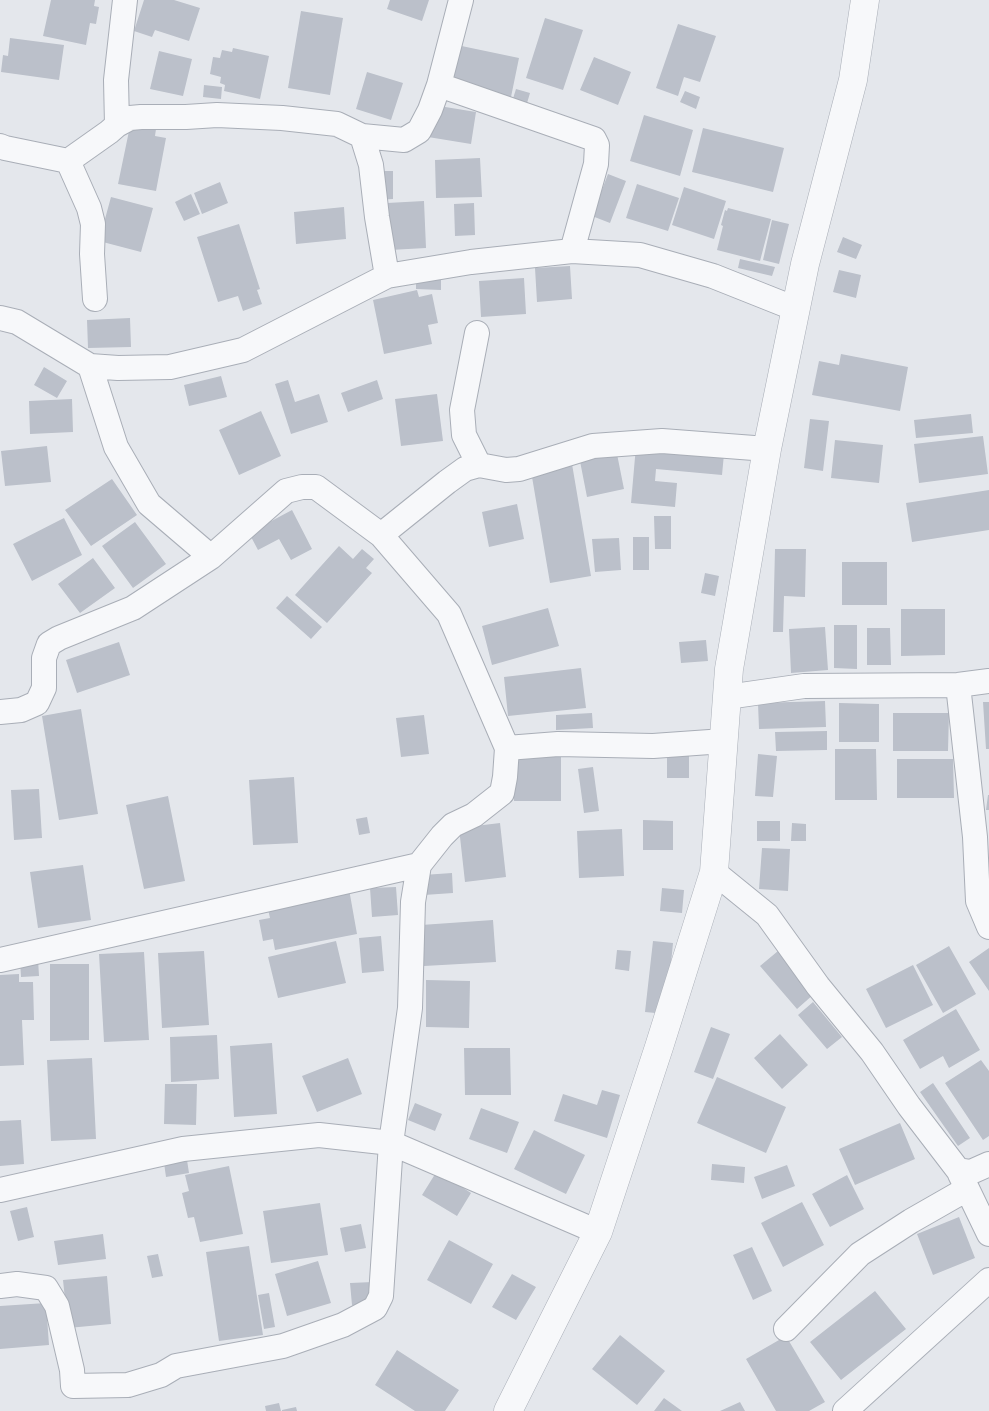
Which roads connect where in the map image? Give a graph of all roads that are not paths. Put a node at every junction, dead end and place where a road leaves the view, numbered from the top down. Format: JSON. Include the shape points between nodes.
{"nodes":[{"id":1,"x":125,"y":0,"type":"edge"},
{"id":2,"x":461,"y":0,"type":"edge"},
{"id":3,"x":865,"y":0,"type":"edge"},
{"id":4,"x":438,"y":84,"type":"junction"},
{"id":5,"x":116,"y":125,"type":"junction"},
{"id":6,"x":362,"y":136,"type":"junction"},
{"id":7,"x":0,"y":146,"type":"edge"},
{"id":8,"x":68,"y":161,"type":"junction"},
{"id":9,"x":572,"y":251,"type":"junction"},
{"id":10,"x":387,"y":276,"type":"junction"},
{"id":11,"x":95,"y":299,"type":"dead end"},
{"id":12,"x":796,"y":309,"type":"junction"},
{"id":13,"x":0,"y":318,"type":"edge"},
{"id":14,"x":477,"y":332,"type":"dead end"},
{"id":15,"x":90,"y":366,"type":"junction"},
{"id":16,"x":767,"y":449,"type":"junction"},
{"id":17,"x":479,"y":465,"type":"junction"},
{"id":18,"x":381,"y":535,"type":"junction"},
{"id":19,"x":211,"y":557,"type":"junction"},
{"id":20,"x":989,"y":681,"type":"edge"},
{"id":21,"x":958,"y":685,"type":"junction"},
{"id":22,"x":727,"y":697,"type":"junction"},
{"id":23,"x":0,"y":712,"type":"edge"},
{"id":24,"x":724,"y":741,"type":"junction"},
{"id":25,"x":507,"y":748,"type":"junction"},
{"id":26,"x":419,"y":865,"type":"junction"},
{"id":27,"x":714,"y":872,"type":"junction"},
{"id":28,"x":989,"y":927,"type":"edge"},
{"id":29,"x":0,"y":960,"type":"edge"},
{"id":30,"x":391,"y":1143,"type":"junction"},
{"id":31,"x":989,"y":1164,"type":"edge"},
{"id":32,"x":963,"y":1179,"type":"junction"},
{"id":33,"x":0,"y":1190,"type":"edge"},
{"id":34,"x":598,"y":1232,"type":"junction"},
{"id":35,"x":989,"y":1234,"type":"edge"},
{"id":36,"x":989,"y":1280,"type":"edge"},
{"id":37,"x":0,"y":1286,"type":"edge"},
{"id":38,"x":786,"y":1329,"type":"dead end"},
{"id":39,"x":508,"y":1411,"type":"edge"},
{"id":40,"x":845,"y":1411,"type":"edge"}],
"edges":[{"from":1,"to":5,"type":"street","via":[[116,80]]},
{"from":2,"to":4,"type":"street"},
{"from":3,"to":12,"type":"street","via":[[852,80]]},
{"from":4,"to":6,"type":"street","via":[[419,131],[404,140]]},
{"from":4,"to":9,"type":"street","via":[[594,140],[597,145],[596,164]]},
{"from":5,"to":6,"type":"street","via":[[140,117],[217,115],[336,124]]},
{"from":5,"to":8,"type":"street"},
{"from":6,"to":10,"type":"street","via":[[371,164]]},
{"from":7,"to":8,"type":"street"},
{"from":8,"to":11,"type":"street","via":[[93,224]]},
{"from":9,"to":10,"type":"street","via":[[470,262]]},
{"from":9,"to":12,"type":"street","via":[[640,255],[713,276]]},
{"from":10,"to":15,"type":"street","via":[[243,350],[170,367]]},
{"from":12,"to":16,"type":"street"},
{"from":13,"to":15,"type":"street","via":[[17,322]]},
{"from":14,"to":17,"type":"street","via":[[462,410],[464,435]]},
{"from":15,"to":19,"type":"street","via":[[116,447],[149,504]]},
{"from":16,"to":17,"type":"street","via":[[662,441],[593,446],[519,469]]},
{"from":16,"to":22,"type":"street"},
{"from":17,"to":18,"type":"street","via":[[465,469]]},
{"from":18,"to":19,"type":"street","via":[[316,487],[302,487],[286,491]]},
{"from":18,"to":25,"type":"street","via":[[449,614]]},
{"from":19,"to":23,"type":"street","via":[[133,608],[49,644],[44,658],[44,688],[36,703],[21,710]]},
{"from":20,"to":21,"type":"street"},
{"from":21,"to":22,"type":"street","via":[[804,686]]},
{"from":21,"to":28,"type":"street","via":[[978,901]]},
{"from":22,"to":24,"type":"street"},
{"from":24,"to":25,"type":"street","via":[[653,746],[558,744]]},
{"from":24,"to":27,"type":"street"},
{"from":25,"to":26,"type":"street","via":[[502,793],[474,815],[453,825]]},
{"from":26,"to":29,"type":"street"},
{"from":26,"to":30,"type":"street","via":[[413,902],[410,1008]]},
{"from":27,"to":32,"type":"street","via":[[767,915],[818,986],[872,1052]]},
{"from":27,"to":34,"type":"street"},
{"from":30,"to":33,"type":"street","via":[[319,1135],[183,1149]]},
{"from":30,"to":34,"type":"street"},
{"from":30,"to":37,"type":"street","via":[[381,1296],[375,1308],[343,1325],[282,1346],[176,1366],[161,1375],[128,1384],[73,1386],[57,1306],[46,1288],[17,1284]]},
{"from":31,"to":32,"type":"street"},
{"from":32,"to":35,"type":"street"},
{"from":32,"to":38,"type":"street","via":[[911,1221],[860,1254]]},
{"from":34,"to":39,"type":"street"},
{"from":36,"to":40,"type":"street"}]}
